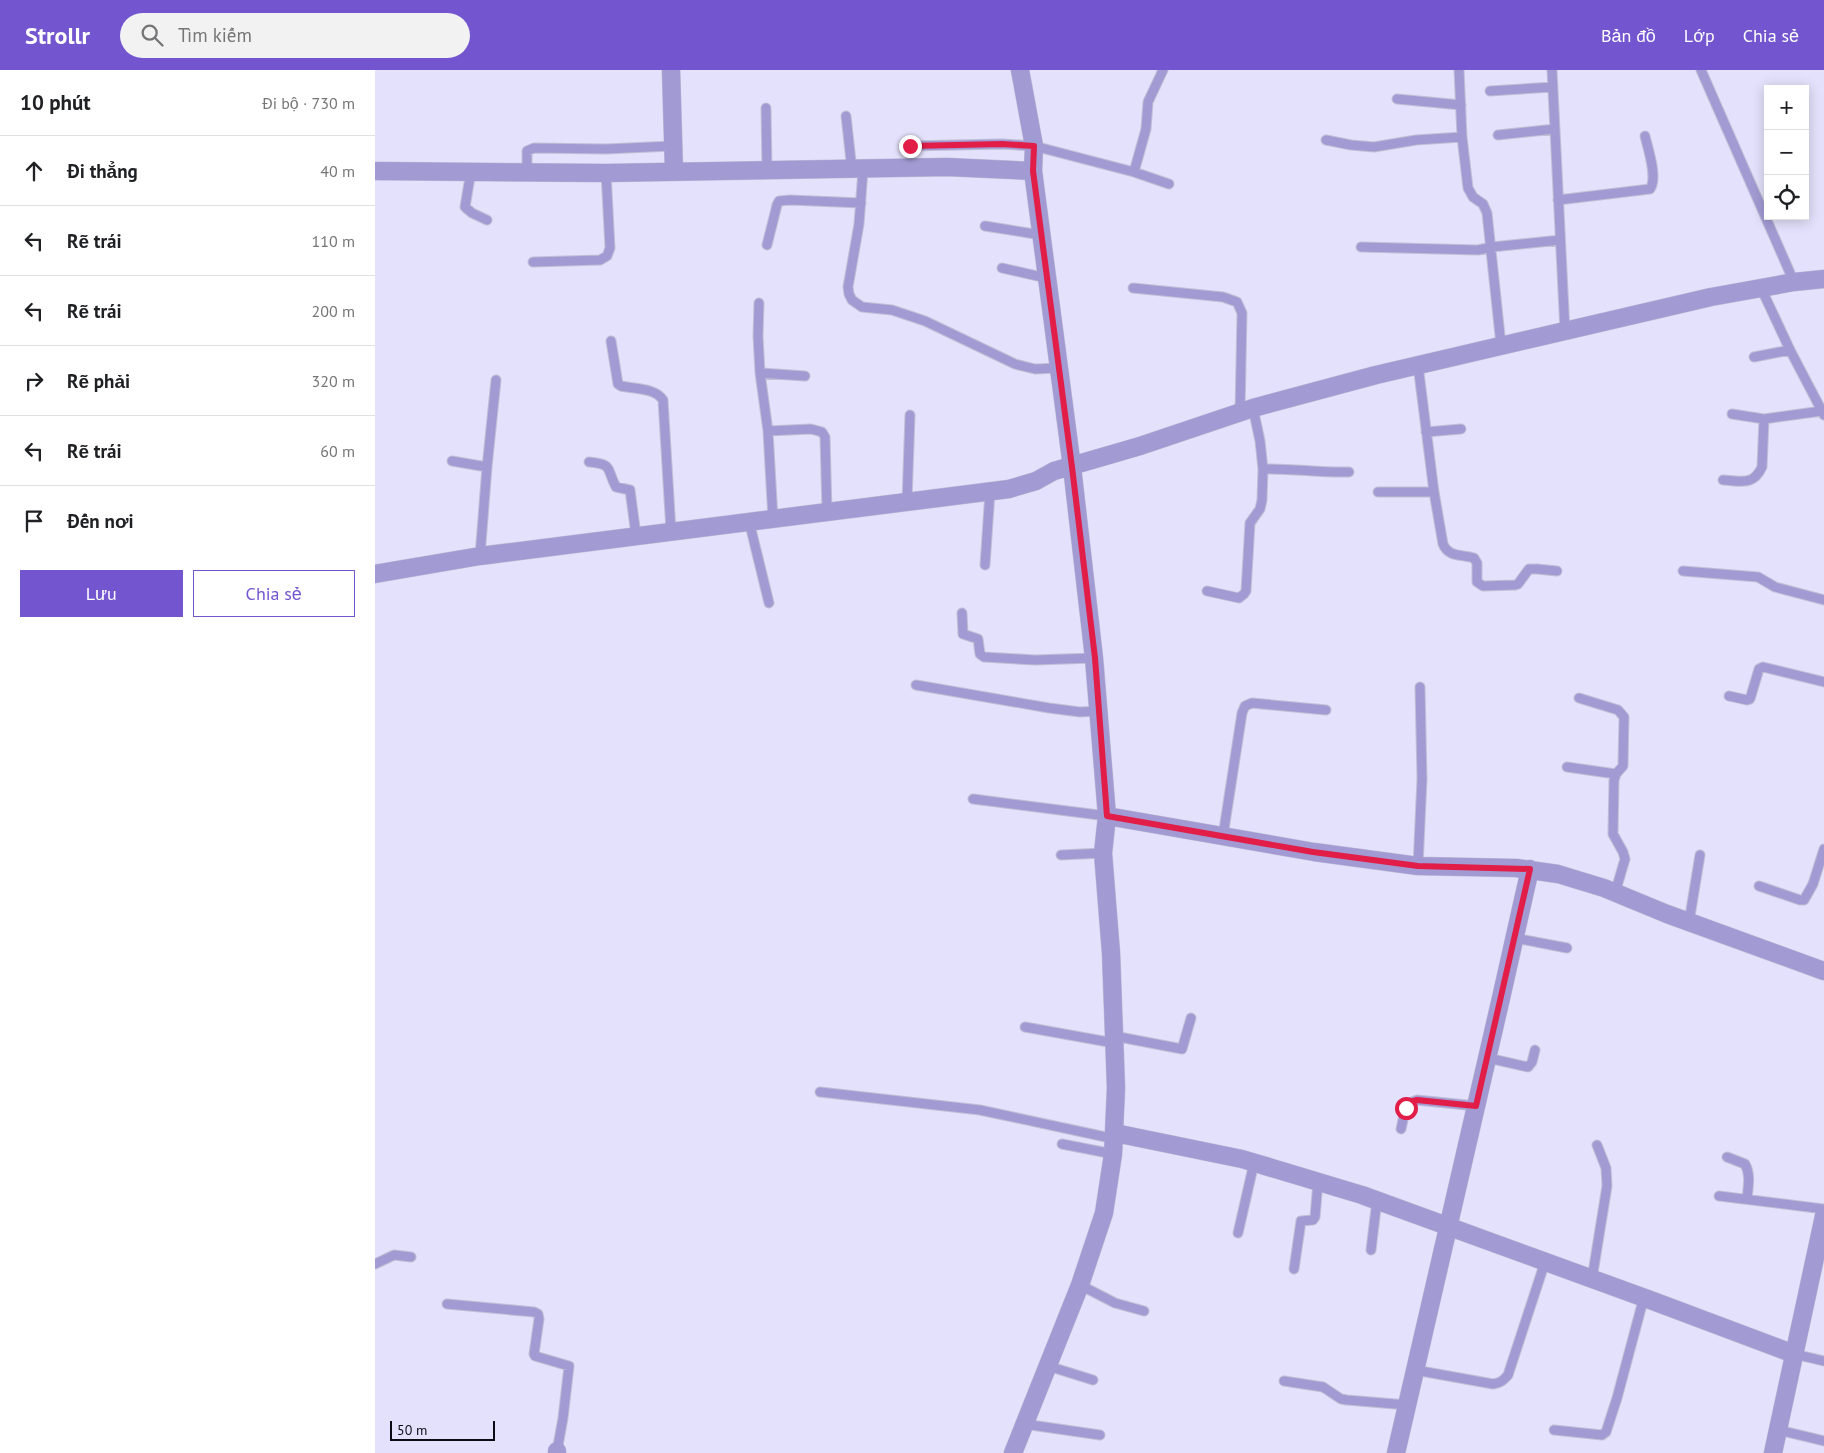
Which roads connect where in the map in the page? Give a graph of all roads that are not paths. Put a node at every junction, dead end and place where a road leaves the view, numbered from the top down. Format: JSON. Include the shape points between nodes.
{"nodes":[{"id":1,"x":671,"y":70,"type":"edge"},
{"id":2,"x":1020,"y":70,"type":"edge"},
{"id":3,"x":1161,"y":70,"type":"edge"},
{"id":4,"x":1459,"y":70,"type":"edge"},
{"id":5,"x":1552,"y":70,"type":"edge"},
{"id":6,"x":1701,"y":70,"type":"edge"},
{"id":7,"x":1553,"y":87,"type":"junction"},
{"id":8,"x":1490,"y":91,"type":"dead end"},
{"id":9,"x":1397,"y":99,"type":"dead end"},
{"id":10,"x":1461,"y":104,"type":"junction"},
{"id":11,"x":767,"y":108,"type":"dead end"},
{"id":12,"x":845,"y":116,"type":"dead end"},
{"id":13,"x":1555,"y":129,"type":"junction"},
{"id":14,"x":1498,"y":135,"type":"dead end"},
{"id":15,"x":1462,"y":136,"type":"junction"},
{"id":16,"x":1645,"y":136,"type":"dead end"},
{"id":17,"x":1326,"y":140,"type":"dead end"},
{"id":18,"x":910,"y":146,"type":"dead end"},
{"id":19,"x":1033,"y":158,"type":"junction"},
{"id":20,"x":673,"y":159,"type":"junction"},
{"id":21,"x":527,"y":164,"type":"junction"},
{"id":22,"x":854,"y":164,"type":"junction"},
{"id":23,"x":767,"y":167,"type":"junction"},
{"id":24,"x":375,"y":171,"type":"edge"},
{"id":25,"x":471,"y":171,"type":"junction"},
{"id":26,"x":1134,"y":172,"type":"junction"},
{"id":27,"x":606,"y":173,"type":"junction"},
{"id":28,"x":1169,"y":184,"type":"dead end"},
{"id":29,"x":1558,"y":200,"type":"junction"},
{"id":30,"x":861,"y":203,"type":"junction"},
{"id":31,"x":487,"y":220,"type":"dead end"},
{"id":32,"x":985,"y":226,"type":"dead end"},
{"id":33,"x":1041,"y":234,"type":"junction"},
{"id":34,"x":1560,"y":240,"type":"junction"},
{"id":35,"x":767,"y":245,"type":"dead end"},
{"id":36,"x":1361,"y":246,"type":"dead end"},
{"id":37,"x":1492,"y":247,"type":"junction"},
{"id":38,"x":533,"y":262,"type":"dead end"},
{"id":39,"x":1001,"y":268,"type":"dead end"},
{"id":40,"x":1046,"y":278,"type":"junction"},
{"id":41,"x":1824,"y":279,"type":"edge"},
{"id":42,"x":1794,"y":282,"type":"junction"},
{"id":43,"x":1133,"y":288,"type":"dead end"},
{"id":44,"x":1761,"y":288,"type":"junction"},
{"id":45,"x":759,"y":303,"type":"dead end"},
{"id":46,"x":1565,"y":330,"type":"junction"},
{"id":47,"x":611,"y":342,"type":"dead end"},
{"id":48,"x":1501,"y":345,"type":"junction"},
{"id":49,"x":1790,"y":350,"type":"junction"},
{"id":50,"x":1754,"y":357,"type":"dead end"},
{"id":51,"x":1418,"y":365,"type":"junction"},
{"id":52,"x":1059,"y":368,"type":"junction"},
{"id":53,"x":760,"y":372,"type":"junction"},
{"id":54,"x":805,"y":376,"type":"dead end"},
{"id":55,"x":496,"y":380,"type":"dead end"},
{"id":56,"x":1246,"y":410,"type":"junction"},
{"id":57,"x":1823,"y":413,"type":"edge"},
{"id":58,"x":1732,"y":414,"type":"dead end"},
{"id":59,"x":910,"y":415,"type":"dead end"},
{"id":60,"x":1764,"y":419,"type":"junction"},
{"id":61,"x":1461,"y":429,"type":"dead end"},
{"id":62,"x":768,"y":430,"type":"junction"},
{"id":63,"x":1426,"y":432,"type":"junction"},
{"id":64,"x":452,"y":461,"type":"dead end"},
{"id":65,"x":589,"y":462,"type":"dead end"},
{"id":66,"x":487,"y":467,"type":"junction"},
{"id":67,"x":1072,"y":467,"type":"junction"},
{"id":68,"x":1263,"y":469,"type":"junction"},
{"id":69,"x":1349,"y":472,"type":"dead end"},
{"id":70,"x":1723,"y":480,"type":"dead end"},
{"id":71,"x":990,"y":492,"type":"junction"},
{"id":72,"x":1378,"y":492,"type":"dead end"},
{"id":73,"x":1434,"y":492,"type":"junction"},
{"id":74,"x":907,"y":501,"type":"junction"},
{"id":75,"x":827,"y":511,"type":"junction"},
{"id":76,"x":773,"y":519,"type":"junction"},
{"id":77,"x":749,"y":521,"type":"junction"},
{"id":78,"x":671,"y":531,"type":"junction"},
{"id":79,"x":636,"y":536,"type":"junction"},
{"id":80,"x":480,"y":556,"type":"junction"},
{"id":81,"x":985,"y":565,"type":"dead end"},
{"id":82,"x":1557,"y":571,"type":"dead end"},
{"id":83,"x":1683,"y":571,"type":"dead end"},
{"id":84,"x":375,"y":574,"type":"edge"},
{"id":85,"x":1207,"y":591,"type":"dead end"},
{"id":86,"x":1824,"y":600,"type":"edge"},
{"id":87,"x":769,"y":603,"type":"dead end"},
{"id":88,"x":962,"y":613,"type":"dead end"},
{"id":89,"x":1095,"y":658,"type":"junction"},
{"id":90,"x":1824,"y":682,"type":"edge"},
{"id":91,"x":916,"y":685,"type":"dead end"},
{"id":92,"x":1420,"y":687,"type":"dead end"},
{"id":93,"x":1729,"y":696,"type":"dead end"},
{"id":94,"x":1579,"y":698,"type":"dead end"},
{"id":95,"x":1326,"y":710,"type":"dead end"},
{"id":96,"x":1098,"y":712,"type":"junction"},
{"id":97,"x":1567,"y":767,"type":"dead end"},
{"id":98,"x":1616,"y":774,"type":"junction"},
{"id":99,"x":973,"y":799,"type":"dead end"},
{"id":100,"x":1107,"y":816,"type":"junction"},
{"id":101,"x":1223,"y":836,"type":"junction"},
{"id":102,"x":1824,"y":849,"type":"edge"},
{"id":103,"x":1103,"y":853,"type":"junction"},
{"id":104,"x":1061,"y":855,"type":"dead end"},
{"id":105,"x":1700,"y":855,"type":"dead end"},
{"id":106,"x":1418,"y":866,"type":"junction"},
{"id":107,"x":1530,"y":869,"type":"junction"},
{"id":108,"x":1759,"y":886,"type":"dead end"},
{"id":109,"x":1615,"y":893,"type":"junction"},
{"id":110,"x":1689,"y":922,"type":"junction"},
{"id":111,"x":1515,"y":938,"type":"junction"},
{"id":112,"x":1567,"y":948,"type":"dead end"},
{"id":113,"x":1824,"y":971,"type":"edge"},
{"id":114,"x":1191,"y":1018,"type":"dead end"},
{"id":115,"x":1025,"y":1027,"type":"dead end"},
{"id":116,"x":1114,"y":1040,"type":"junction"},
{"id":117,"x":1535,"y":1050,"type":"dead end"},
{"id":118,"x":1488,"y":1058,"type":"junction"},
{"id":119,"x":820,"y":1092,"type":"dead end"},
{"id":120,"x":1476,"y":1106,"type":"junction"},
{"id":121,"x":1401,"y":1130,"type":"dead end"},
{"id":122,"x":1114,"y":1142,"type":"junction"},
{"id":123,"x":1062,"y":1144,"type":"dead end"},
{"id":124,"x":1597,"y":1145,"type":"dead end"},
{"id":125,"x":1727,"y":1157,"type":"dead end"},
{"id":126,"x":1254,"y":1163,"type":"junction"},
{"id":127,"x":1318,"y":1182,"type":"junction"},
{"id":128,"x":1719,"y":1196,"type":"dead end"},
{"id":129,"x":1747,"y":1199,"type":"junction"},
{"id":130,"x":1377,"y":1200,"type":"junction"},
{"id":131,"x":1824,"y":1209,"type":"edge"},
{"id":132,"x":1824,"y":1216,"type":"edge"},
{"id":133,"x":1447,"y":1226,"type":"junction"},
{"id":134,"x":1238,"y":1233,"type":"dead end"},
{"id":135,"x":1371,"y":1250,"type":"dead end"},
{"id":136,"x":411,"y":1257,"type":"dead end"},
{"id":137,"x":1545,"y":1262,"type":"junction"},
{"id":138,"x":375,"y":1264,"type":"edge"},
{"id":139,"x":1294,"y":1269,"type":"dead end"},
{"id":140,"x":1592,"y":1279,"type":"junction"},
{"id":141,"x":1080,"y":1285,"type":"junction"},
{"id":142,"x":1644,"y":1297,"type":"junction"},
{"id":143,"x":447,"y":1304,"type":"dead end"},
{"id":144,"x":1144,"y":1311,"type":"dead end"},
{"id":145,"x":1794,"y":1354,"type":"junction"},
{"id":146,"x":1824,"y":1361,"type":"edge"},
{"id":147,"x":1048,"y":1366,"type":"junction"},
{"id":148,"x":1415,"y":1370,"type":"junction"},
{"id":149,"x":1093,"y":1380,"type":"dead end"},
{"id":150,"x":1284,"y":1382,"type":"dead end"},
{"id":151,"x":1407,"y":1405,"type":"junction"},
{"id":152,"x":1024,"y":1424,"type":"junction"},
{"id":153,"x":1554,"y":1430,"type":"dead end"},
{"id":154,"x":1779,"y":1430,"type":"junction"},
{"id":155,"x":1100,"y":1435,"type":"dead end"},
{"id":156,"x":1824,"y":1441,"type":"edge"},
{"id":157,"x":557,"y":1452,"type":"edge"},
{"id":158,"x":1013,"y":1453,"type":"edge"},
{"id":159,"x":1396,"y":1453,"type":"edge"},
{"id":160,"x":1773,"y":1453,"type":"edge"}],
"edges":[{"from":1,"to":20,"type":"street"},
{"from":2,"to":19,"type":"street"},
{"from":3,"to":26,"type":"lane","via":[[1148,102],[1146,129]]},
{"from":4,"to":10,"type":"lane"},
{"from":5,"to":7,"type":"lane"},
{"from":6,"to":42,"type":"lane"},
{"from":7,"to":8,"type":"lane"},
{"from":7,"to":13,"type":"lane"},
{"from":9,"to":10,"type":"lane"},
{"from":10,"to":15,"type":"lane"},
{"from":11,"to":23,"type":"lane"},
{"from":12,"to":22,"type":"lane"},
{"from":13,"to":14,"type":"lane"},
{"from":13,"to":29,"type":"lane"},
{"from":15,"to":17,"type":"lane","via":[[1374,147]]},
{"from":15,"to":37,"type":"lane","via":[[1468,188],[1485,208]]},
{"from":16,"to":29,"type":"lane","via":[[1653,173],[1650,189]]},
{"from":18,"to":19,"type":"lane","via":[[1002,144]]},
{"from":19,"to":22,"type":"street","via":[[947,167]]},
{"from":19,"to":26,"type":"lane"},
{"from":19,"to":33,"type":"street"},
{"from":20,"to":21,"type":"lane","via":[[588,149],[533,148],[527,151]]},
{"from":20,"to":23,"type":"street"},
{"from":20,"to":27,"type":"street"},
{"from":21,"to":25,"type":"street"},
{"from":21,"to":27,"type":"street"},
{"from":22,"to":23,"type":"street"},
{"from":22,"to":30,"type":"lane"},
{"from":24,"to":25,"type":"street"},
{"from":25,"to":31,"type":"lane","via":[[465,207]]},
{"from":26,"to":28,"type":"lane"},
{"from":27,"to":38,"type":"lane","via":[[610,248],[607,256],[600,260]]},
{"from":29,"to":34,"type":"lane"},
{"from":30,"to":35,"type":"lane","via":[[779,201]]},
{"from":30,"to":52,"type":"lane","via":[[848,287],[857,304],[892,310],[925,321],[1015,364],[1035,369]]},
{"from":32,"to":33,"type":"lane"},
{"from":33,"to":40,"type":"street"},
{"from":34,"to":37,"type":"lane"},
{"from":34,"to":46,"type":"lane"},
{"from":36,"to":37,"type":"lane","via":[[1478,250]]},
{"from":37,"to":48,"type":"lane"},
{"from":39,"to":40,"type":"lane"},
{"from":40,"to":52,"type":"street"},
{"from":41,"to":42,"type":"street"},
{"from":42,"to":44,"type":"street"},
{"from":43,"to":56,"type":"lane","via":[[1237,302],[1242,313]]},
{"from":44,"to":46,"type":"street"},
{"from":44,"to":49,"type":"lane"},
{"from":45,"to":53,"type":"lane"},
{"from":46,"to":48,"type":"street"},
{"from":47,"to":78,"type":"lane","via":[[618,384],[654,392],[663,400]]},
{"from":48,"to":51,"type":"street"},
{"from":49,"to":50,"type":"lane"},
{"from":49,"to":57,"type":"lane"},
{"from":51,"to":56,"type":"street"},
{"from":51,"to":63,"type":"lane"},
{"from":52,"to":67,"type":"street"},
{"from":53,"to":54,"type":"lane"},
{"from":53,"to":62,"type":"lane"},
{"from":55,"to":66,"type":"lane"},
{"from":56,"to":67,"type":"street"},
{"from":56,"to":68,"type":"lane","via":[[1260,441]]},
{"from":57,"to":60,"type":"lane"},
{"from":58,"to":60,"type":"lane"},
{"from":59,"to":74,"type":"lane"},
{"from":60,"to":70,"type":"lane","via":[[1759,474],[1745,482]]},
{"from":61,"to":63,"type":"lane"},
{"from":62,"to":75,"type":"lane","via":[[811,429],[822,432],[825,437]]},
{"from":62,"to":76,"type":"lane"},
{"from":63,"to":73,"type":"lane"},
{"from":64,"to":66,"type":"lane"},
{"from":65,"to":79,"type":"lane","via":[[605,465],[616,487],[630,490]]},
{"from":66,"to":80,"type":"lane"},
{"from":67,"to":71,"type":"street","via":[[1054,471],[1036,481]]},
{"from":67,"to":89,"type":"street"},
{"from":68,"to":69,"type":"lane"},
{"from":68,"to":85,"type":"lane","via":[[1261,504],[1250,523],[1244,594],[1239,598]]},
{"from":71,"to":74,"type":"street"},
{"from":71,"to":81,"type":"lane"},
{"from":72,"to":73,"type":"lane"},
{"from":73,"to":82,"type":"lane","via":[[1445,549],[1448,553],[1477,560],[1478,584],[1515,585],[1529,569]]},
{"from":74,"to":75,"type":"street"},
{"from":75,"to":76,"type":"street"},
{"from":76,"to":77,"type":"street"},
{"from":77,"to":78,"type":"street"},
{"from":77,"to":87,"type":"lane"},
{"from":78,"to":79,"type":"street"},
{"from":79,"to":80,"type":"street"},
{"from":80,"to":84,"type":"street"},
{"from":83,"to":86,"type":"lane","via":[[1758,578],[1775,587]]},
{"from":88,"to":89,"type":"lane","via":[[963,634],[978,639],[980,654],[984,657],[1035,660]]},
{"from":89,"to":96,"type":"street"},
{"from":90,"to":93,"type":"lane","via":[[1763,667],[1759,669],[1750,699]]},
{"from":91,"to":96,"type":"lane","via":[[1059,709]]},
{"from":92,"to":106,"type":"lane","via":[[1422,779]]},
{"from":94,"to":98,"type":"lane","via":[[1623,714],[1623,766]]},
{"from":95,"to":101,"type":"lane","via":[[1252,703],[1245,706]]},
{"from":96,"to":100,"type":"street"},
{"from":97,"to":98,"type":"lane"},
{"from":98,"to":109,"type":"lane","via":[[1613,834],[1625,859]]},
{"from":99,"to":100,"type":"lane"},
{"from":100,"to":101,"type":"street"},
{"from":100,"to":103,"type":"street"},
{"from":101,"to":106,"type":"street"},
{"from":102,"to":108,"type":"lane","via":[[1813,884],[1804,900]]},
{"from":103,"to":104,"type":"lane"},
{"from":103,"to":116,"type":"street"},
{"from":105,"to":110,"type":"lane"},
{"from":106,"to":107,"type":"street"},
{"from":107,"to":109,"type":"street","via":[[1558,874]]},
{"from":107,"to":111,"type":"street"},
{"from":109,"to":110,"type":"street"},
{"from":110,"to":113,"type":"street"},
{"from":111,"to":112,"type":"lane"},
{"from":111,"to":118,"type":"street"},
{"from":114,"to":116,"type":"lane","via":[[1182,1049]]},
{"from":115,"to":116,"type":"lane"},
{"from":116,"to":122,"type":"street"},
{"from":117,"to":118,"type":"lane","via":[[1528,1067]]},
{"from":118,"to":120,"type":"street"},
{"from":119,"to":122,"type":"lane","via":[[980,1110]]},
{"from":120,"to":121,"type":"lane","via":[[1410,1102]]},
{"from":120,"to":133,"type":"street"},
{"from":122,"to":123,"type":"lane"},
{"from":122,"to":126,"type":"street","via":[[1202,1150]]},
{"from":122,"to":141,"type":"street","via":[[1104,1213]]},
{"from":124,"to":140,"type":"lane","via":[[1606,1168],[1607,1186]]},
{"from":125,"to":129,"type":"lane","via":[[1740,1161],[1747,1168]]},
{"from":126,"to":127,"type":"street"},
{"from":126,"to":134,"type":"lane"},
{"from":127,"to":130,"type":"street"},
{"from":127,"to":139,"type":"lane","via":[[1315,1216],[1313,1220],[1301,1220]]},
{"from":128,"to":129,"type":"lane"},
{"from":129,"to":131,"type":"lane"},
{"from":130,"to":133,"type":"street"},
{"from":130,"to":135,"type":"lane"},
{"from":132,"to":145,"type":"street"},
{"from":133,"to":137,"type":"street"},
{"from":133,"to":148,"type":"street"},
{"from":136,"to":138,"type":"lane","via":[[394,1255]]},
{"from":137,"to":140,"type":"street"},
{"from":137,"to":148,"type":"lane","via":[[1504,1380],[1493,1384]]},
{"from":140,"to":142,"type":"street"},
{"from":141,"to":144,"type":"lane","via":[[1115,1303]]},
{"from":141,"to":147,"type":"street"},
{"from":142,"to":145,"type":"street"},
{"from":142,"to":153,"type":"lane","via":[[1606,1432],[1602,1435]]},
{"from":143,"to":157,"type":"lane","via":[[538,1314],[535,1356],[569,1366]]},
{"from":145,"to":146,"type":"lane"},
{"from":145,"to":154,"type":"street"},
{"from":147,"to":149,"type":"lane"},
{"from":147,"to":152,"type":"street"},
{"from":148,"to":151,"type":"street"},
{"from":150,"to":151,"type":"lane","via":[[1323,1388],[1341,1399]]},
{"from":151,"to":159,"type":"street"},
{"from":152,"to":155,"type":"lane"},
{"from":152,"to":158,"type":"street"},
{"from":154,"to":156,"type":"lane"},
{"from":154,"to":160,"type":"street"}]}
